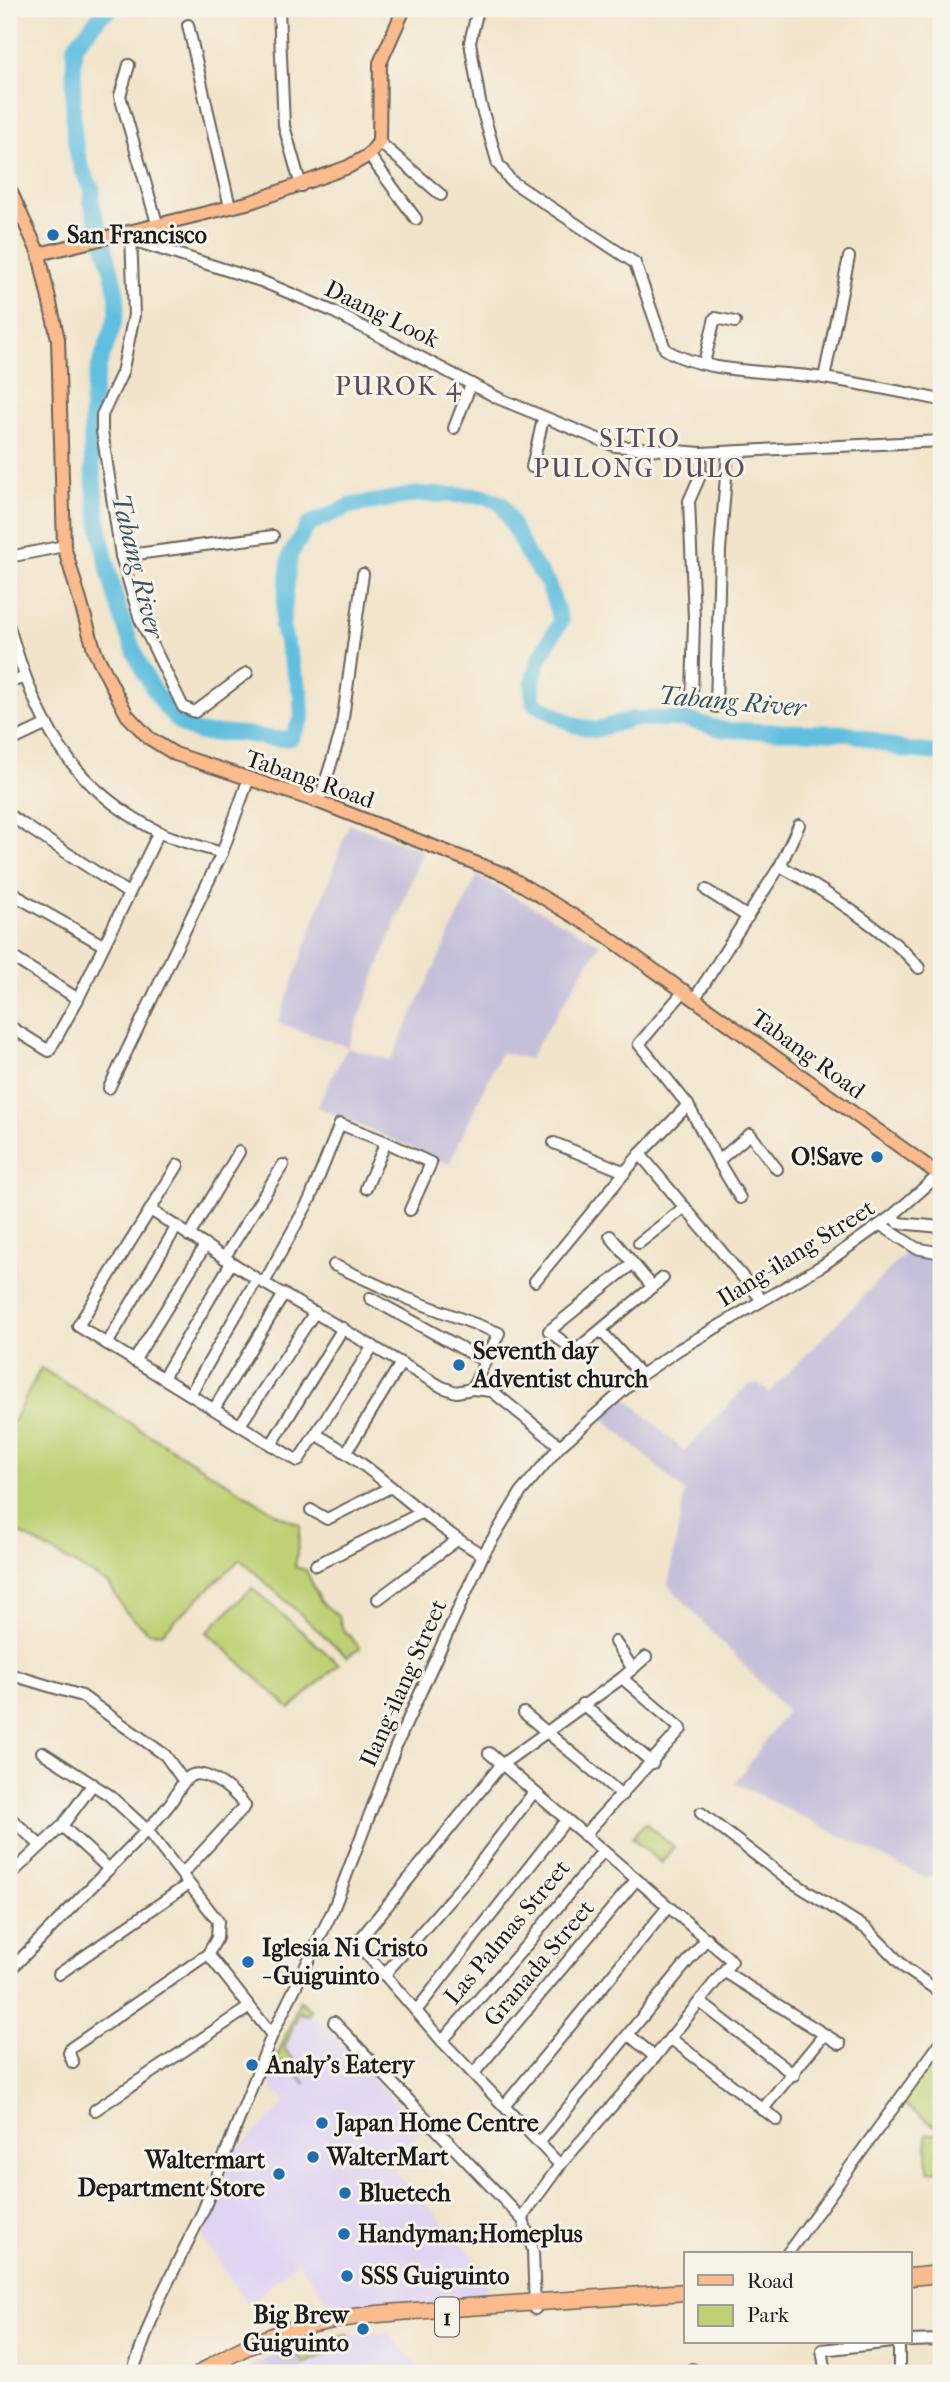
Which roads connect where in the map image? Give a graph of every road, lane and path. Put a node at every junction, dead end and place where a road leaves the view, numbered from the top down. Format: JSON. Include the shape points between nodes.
{"nodes":[{"id":1,"x":279,"y":9,"type":"edge"},
{"id":2,"x":404,"y":9,"type":"edge"},
{"id":3,"x":478,"y":9,"type":"edge"},
{"id":4,"x":188,"y":25,"type":"dead end"},
{"id":5,"x":129,"y":65,"type":"dead end"},
{"id":6,"x":379,"y":142,"type":"junction"},
{"id":7,"x":369,"y":155,"type":"junction"},
{"id":8,"x":301,"y":186,"type":"junction"},
{"id":9,"x":9,"y":188,"type":"edge"},
{"id":10,"x":441,"y":195,"type":"dead end"},
{"id":11,"x":230,"y":207,"type":"junction"},
{"id":12,"x":416,"y":219,"type":"dead end"},
{"id":13,"x":158,"y":223,"type":"junction"},
{"id":14,"x":131,"y":235,"type":"junction"},
{"id":15,"x":39,"y":254,"type":"junction"},
{"id":16,"x":849,"y":257,"type":"dead end"},
{"id":17,"x":735,"y":322,"type":"dead end"},
{"id":18,"x":704,"y":363,"type":"junction"},
{"id":19,"x":824,"y":378,"type":"junction"},
{"id":20,"x":471,"y":384,"type":"junction"},
{"id":21,"x":941,"y":400,"type":"edge"},
{"id":22,"x":543,"y":419,"type":"junction"},
{"id":23,"x":454,"y":428,"type":"dead end"},
{"id":24,"x":941,"y":441,"type":"edge"},
{"id":25,"x":728,"y":452,"type":"junction"},
{"id":26,"x":701,"y":453,"type":"junction"},
{"id":27,"x":532,"y":467,"type":"dead end"},
{"id":28,"x":272,"y":536,"type":"dead end"},
{"id":29,"x":64,"y":546,"type":"junction"},
{"id":30,"x":121,"y":556,"type":"junction"},
{"id":31,"x":9,"y":557,"type":"edge"},
{"id":32,"x":363,"y":574,"type":"dead end"},
{"id":33,"x":9,"y":627,"type":"edge"},
{"id":34,"x":247,"y":673,"type":"dead end"},
{"id":35,"x":24,"y":678,"type":"junction"},
{"id":36,"x":9,"y":682,"type":"edge"},
{"id":37,"x":692,"y":699,"type":"dead end"},
{"id":38,"x":716,"y":707,"type":"dead end"},
{"id":39,"x":47,"y":724,"type":"junction"},
{"id":40,"x":9,"y":742,"type":"edge"},
{"id":41,"x":249,"y":778,"type":"junction"},
{"id":42,"x":319,"y":802,"type":"junction"},
{"id":43,"x":9,"y":815,"type":"edge"},
{"id":44,"x":799,"y":825,"type":"dead end"},
{"id":45,"x":159,"y":832,"type":"junction"},
{"id":46,"x":222,"y":853,"type":"junction"},
{"id":47,"x":780,"y":866,"type":"junction"},
{"id":48,"x":9,"y":888,"type":"edge"},
{"id":49,"x":706,"y":890,"type":"dead end"},
{"id":50,"x":128,"y":893,"type":"junction"},
{"id":51,"x":748,"y":917,"type":"junction"},
{"id":52,"x":103,"y":945,"type":"junction"},
{"id":53,"x":9,"y":956,"type":"edge"},
{"id":54,"x":919,"y":968,"type":"dead end"},
{"id":55,"x":690,"y":994,"type":"junction"},
{"id":56,"x":78,"y":999,"type":"junction"},
{"id":57,"x":9,"y":1026,"type":"edge"},
{"id":58,"x":109,"y":1088,"type":"dead end"},
{"id":59,"x":688,"y":1105,"type":"junction"},
{"id":60,"x":386,"y":1142,"type":"junction"},
{"id":61,"x":554,"y":1143,"type":"dead end"},
{"id":62,"x":239,"y":1152,"type":"dead end"},
{"id":63,"x":640,"y":1154,"type":"junction"},
{"id":64,"x":718,"y":1161,"type":"junction"},
{"id":65,"x":178,"y":1165,"type":"dead end"},
{"id":66,"x":283,"y":1165,"type":"dead end"},
{"id":67,"x":778,"y":1169,"type":"dead end"},
{"id":68,"x":625,"y":1172,"type":"junction"},
{"id":69,"x":941,"y":1175,"type":"edge"},
{"id":70,"x":366,"y":1188,"type":"dead end"},
{"id":71,"x":740,"y":1198,"type":"dead end"},
{"id":72,"x":685,"y":1207,"type":"junction"},
{"id":73,"x":410,"y":1210,"type":"dead end"},
{"id":74,"x":152,"y":1211,"type":"junction"},
{"id":75,"x":892,"y":1216,"type":"junction"},
{"id":76,"x":881,"y":1225,"type":"junction"},
{"id":77,"x":177,"y":1226,"type":"junction"},
{"id":78,"x":941,"y":1227,"type":"edge"},
{"id":79,"x":189,"y":1236,"type":"junction"},
{"id":80,"x":610,"y":1236,"type":"dead end"},
{"id":81,"x":639,"y":1243,"type":"dead end"},
{"id":82,"x":205,"y":1246,"type":"junction"},
{"id":83,"x":941,"y":1253,"type":"edge"},
{"id":84,"x":228,"y":1260,"type":"junction"},
{"id":85,"x":632,"y":1264,"type":"junction"},
{"id":86,"x":334,"y":1265,"type":"dead end"},
{"id":87,"x":663,"y":1278,"type":"dead end"},
{"id":88,"x":260,"y":1281,"type":"junction"},
{"id":89,"x":535,"y":1281,"type":"dead end"},
{"id":90,"x":652,"y":1286,"type":"junction"},
{"id":91,"x":284,"y":1294,"type":"junction"},
{"id":92,"x":370,"y":1298,"type":"dead end"},
{"id":93,"x":762,"y":1300,"type":"junction"},
{"id":94,"x":315,"y":1311,"type":"junction"},
{"id":95,"x":343,"y":1328,"type":"junction"},
{"id":96,"x":601,"y":1331,"type":"junction"},
{"id":97,"x":107,"y":1344,"type":"junction"},
{"id":98,"x":373,"y":1346,"type":"junction"},
{"id":99,"x":134,"y":1361,"type":"junction"},
{"id":100,"x":485,"y":1362,"type":"junction"},
{"id":101,"x":401,"y":1363,"type":"junction"},
{"id":102,"x":641,"y":1375,"type":"junction"},
{"id":103,"x":163,"y":1378,"type":"junction"},
{"id":104,"x":472,"y":1389,"type":"junction"},
{"id":105,"x":191,"y":1393,"type":"junction"},
{"id":106,"x":214,"y":1409,"type":"junction"},
{"id":107,"x":240,"y":1425,"type":"junction"},
{"id":108,"x":317,"y":1434,"type":"junction"},
{"id":109,"x":271,"y":1445,"type":"junction"},
{"id":110,"x":560,"y":1446,"type":"junction"},
{"id":111,"x":347,"y":1451,"type":"junction"},
{"id":112,"x":391,"y":1488,"type":"junction"},
{"id":113,"x":310,"y":1510,"type":"dead end"},
{"id":114,"x":423,"y":1512,"type":"junction"},
{"id":115,"x":457,"y":1540,"type":"junction"},
{"id":116,"x":483,"y":1555,"type":"junction"},
{"id":117,"x":316,"y":1565,"type":"dead end"},
{"id":118,"x":378,"y":1599,"type":"dead end"},
{"id":119,"x":615,"y":1642,"type":"dead end"},
{"id":120,"x":646,"y":1657,"type":"dead end"},
{"id":121,"x":632,"y":1669,"type":"junction"},
{"id":122,"x":9,"y":1674,"type":"edge"},
{"id":123,"x":622,"y":1678,"type":"junction"},
{"id":124,"x":582,"y":1704,"type":"junction"},
{"id":125,"x":524,"y":1713,"type":"dead end"},
{"id":126,"x":546,"y":1731,"type":"junction"},
{"id":127,"x":42,"y":1752,"type":"dead end"},
{"id":128,"x":489,"y":1753,"type":"dead end"},
{"id":129,"x":653,"y":1763,"type":"junction"},
{"id":130,"x":501,"y":1765,"type":"junction"},
{"id":131,"x":183,"y":1780,"type":"junction"},
{"id":132,"x":93,"y":1784,"type":"junction"},
{"id":133,"x":534,"y":1792,"type":"junction"},
{"id":134,"x":622,"y":1795,"type":"junction"},
{"id":135,"x":701,"y":1813,"type":"dead end"},
{"id":136,"x":9,"y":1816,"type":"edge"},
{"id":137,"x":566,"y":1820,"type":"junction"},
{"id":138,"x":62,"y":1826,"type":"junction"},
{"id":139,"x":147,"y":1830,"type":"junction"},
{"id":140,"x":584,"y":1835,"type":"junction"},
{"id":141,"x":40,"y":1845,"type":"junction"},
{"id":142,"x":603,"y":1851,"type":"junction"},
{"id":143,"x":109,"y":1870,"type":"junction"},
{"id":144,"x":9,"y":1876,"type":"edge"},
{"id":145,"x":185,"y":1879,"type":"junction"},
{"id":146,"x":636,"y":1880,"type":"junction"},
{"id":147,"x":668,"y":1907,"type":"junction"},
{"id":148,"x":707,"y":1938,"type":"junction"},
{"id":149,"x":208,"y":1954,"type":"junction"},
{"id":150,"x":9,"y":1971,"type":"edge"},
{"id":151,"x":725,"y":1972,"type":"junction"},
{"id":152,"x":59,"y":1974,"type":"dead end"},
{"id":153,"x":384,"y":1975,"type":"junction"},
{"id":154,"x":941,"y":1993,"type":"edge"},
{"id":155,"x":700,"y":2002,"type":"junction"},
{"id":156,"x":248,"y":2008,"type":"junction"},
{"id":157,"x":416,"y":2011,"type":"junction"},
{"id":158,"x":334,"y":2022,"type":"dead end"},
{"id":159,"x":272,"y":2035,"type":"junction"},
{"id":160,"x":629,"y":2035,"type":"junction"},
{"id":161,"x":823,"y":2036,"type":"junction"},
{"id":162,"x":670,"y":2038,"type":"junction"},
{"id":163,"x":442,"y":2041,"type":"junction"},
{"id":164,"x":941,"y":2042,"type":"edge"},
{"id":165,"x":840,"y":2045,"type":"dead end"},
{"id":166,"x":655,"y":2057,"type":"junction"},
{"id":167,"x":73,"y":2063,"type":"dead end"},
{"id":168,"x":474,"y":2073,"type":"junction"},
{"id":169,"x":794,"y":2075,"type":"junction"},
{"id":170,"x":505,"y":2105,"type":"junction"},
{"id":171,"x":95,"y":2110,"type":"dead end"},
{"id":172,"x":762,"y":2110,"type":"junction"},
{"id":173,"x":777,"y":2120,"type":"dead end"},
{"id":174,"x":539,"y":2143,"type":"junction"},
{"id":175,"x":560,"y":2165,"type":"junction"},
{"id":176,"x":523,"y":2220,"type":"junction"},
{"id":177,"x":788,"y":2252,"type":"edge"},
{"id":178,"x":941,"y":2274,"type":"edge"},
{"id":179,"x":912,"y":2277,"type":"edge"},
{"id":180,"x":941,"y":2284,"type":"edge"},
{"id":181,"x":912,"y":2286,"type":"edge"},
{"id":182,"x":684,"y":2292,"type":"edge"},
{"id":183,"x":684,"y":2300,"type":"edge"},
{"id":184,"x":535,"y":2306,"type":"junction"},
{"id":185,"x":941,"y":2340,"type":"edge"},
{"id":186,"x":912,"y":2341,"type":"edge"},
{"id":187,"x":874,"y":2344,"type":"edge"},
{"id":188,"x":898,"y":2344,"type":"edge"},
{"id":189,"x":132,"y":2373,"type":"edge"},
{"id":190,"x":201,"y":2373,"type":"edge"},
{"id":191,"x":218,"y":2373,"type":"edge"},
{"id":192,"x":690,"y":2373,"type":"edge"},
{"id":193,"x":701,"y":2373,"type":"edge"},
{"id":194,"x":826,"y":2373,"type":"edge"},
{"id":195,"x":900,"y":2373,"type":"edge"}],
"edges":[{"from":1,"to":8,"type":"street","via":[[284,126]]},
{"from":2,"to":6,"type":"main road","via":[[377,73]]},
{"from":3,"to":18,"type":"street","via":[[470,42],[480,102],[498,164],[511,181],[635,263],[665,349]]},
{"from":4,"to":11,"type":"street"},
{"from":5,"to":13,"type":"street","via":[[120,96]]},
{"from":6,"to":7,"type":"main road"},
{"from":6,"to":10,"type":"street"},
{"from":7,"to":8,"type":"main road"},
{"from":7,"to":12,"type":"street"},
{"from":8,"to":11,"type":"main road"},
{"from":9,"to":15,"type":"main road","name":"Tabang Road"},
{"from":11,"to":13,"type":"main road"},
{"from":13,"to":14,"type":"main road"},
{"from":14,"to":15,"type":"main road","via":[[106,235]]},
{"from":14,"to":20,"type":"street","name":"Daang Look","via":[[320,306]]},
{"from":14,"to":30,"type":"street","via":[[134,315],[122,373],[102,415]]},
{"from":15,"to":29,"type":"main road","name":"Tabang Road","via":[[58,339]]},
{"from":16,"to":19,"type":"street"},
{"from":17,"to":18,"type":"street","via":[[715,318]]},
{"from":18,"to":19,"type":"street"},
{"from":19,"to":21,"type":"street"},
{"from":20,"to":22,"type":"street","name":"Daang Look"},
{"from":20,"to":23,"type":"street"},
{"from":22,"to":26,"type":"street","name":"Daang Look","via":[[615,446]]},
{"from":22,"to":27,"type":"street"},
{"from":24,"to":25,"type":"street","name":"Daang Look"},
{"from":25,"to":26,"type":"street","name":"Daang Look"},
{"from":25,"to":38,"type":"street"},
{"from":26,"to":37,"type":"street","via":[[700,476],[689,501]]},
{"from":28,"to":30,"type":"street"},
{"from":29,"to":31,"type":"street"},
{"from":29,"to":41,"type":"main road","name":"Tabang Road","via":[[95,652],[127,715],[149,738],[175,754]]},
{"from":30,"to":34,"type":"street","via":[[140,619],[183,706],[195,712]]},
{"from":32,"to":42,"type":"street","via":[[341,732]]},
{"from":33,"to":35,"type":"street"},
{"from":35,"to":36,"type":"street"},
{"from":35,"to":39,"type":"street"},
{"from":39,"to":40,"type":"street"},
{"from":39,"to":45,"type":"street","via":[[89,786]]},
{"from":41,"to":42,"type":"main road","name":"Tabang Road"},
{"from":41,"to":46,"type":"street"},
{"from":42,"to":55,"type":"main road","name":"Tabang Road","via":[[495,869],[605,935]]},
{"from":43,"to":50,"type":"street"},
{"from":44,"to":47,"type":"street"},
{"from":45,"to":46,"type":"street"},
{"from":45,"to":50,"type":"street"},
{"from":46,"to":58,"type":"street"},
{"from":47,"to":51,"type":"street"},
{"from":47,"to":54,"type":"street","via":[[903,950]]},
{"from":48,"to":52,"type":"street"},
{"from":49,"to":51,"type":"street"},
{"from":50,"to":52,"type":"street"},
{"from":51,"to":55,"type":"street"},
{"from":52,"to":56,"type":"street"},
{"from":53,"to":56,"type":"street"},
{"from":55,"to":59,"type":"street","via":[[639,1045]]},
{"from":55,"to":69,"type":"main road","name":"Tabang Road"},
{"from":56,"to":57,"type":"street","via":[[49,1051]]},
{"from":59,"to":63,"type":"street"},
{"from":59,"to":64,"type":"street"},
{"from":60,"to":70,"type":"street"},
{"from":60,"to":73,"type":"street","via":[[437,1164]]},
{"from":60,"to":88,"type":"street","via":[[340,1124],[310,1199]]},
{"from":61,"to":68,"type":"street"},
{"from":62,"to":79,"type":"street"},
{"from":63,"to":68,"type":"street"},
{"from":63,"to":72,"type":"street"},
{"from":64,"to":67,"type":"street","via":[[750,1134]]},
{"from":64,"to":71,"type":"street"},
{"from":65,"to":74,"type":"street"},
{"from":66,"to":84,"type":"street"},
{"from":68,"to":89,"type":"street"},
{"from":69,"to":75,"type":"street"},
{"from":72,"to":81,"type":"street"},
{"from":72,"to":93,"type":"street"},
{"from":74,"to":77,"type":"street"},
{"from":74,"to":97,"type":"street","via":[[78,1326]]},
{"from":75,"to":76,"type":"street","name":"Ilang-ilang Street"},
{"from":75,"to":78,"type":"street","name":"Ilang-ilang Street","via":[[898,1223]]},
{"from":76,"to":83,"type":"street","via":[[916,1248]]},
{"from":76,"to":93,"type":"street","name":"Ilang-ilang Street"},
{"from":77,"to":79,"type":"street"},
{"from":77,"to":97,"type":"street"},
{"from":79,"to":82,"type":"street"},
{"from":80,"to":85,"type":"street"},
{"from":82,"to":84,"type":"street"},
{"from":82,"to":99,"type":"street"},
{"from":84,"to":88,"type":"street"},
{"from":84,"to":103,"type":"street"},
{"from":85,"to":90,"type":"street"},
{"from":85,"to":96,"type":"street","via":[[549,1331],[575,1351]]},
{"from":86,"to":100,"type":"street","via":[[499,1333]]},
{"from":87,"to":90,"type":"street"},
{"from":88,"to":91,"type":"street"},
{"from":88,"to":105,"type":"street"},
{"from":90,"to":96,"type":"street"},
{"from":91,"to":94,"type":"street"},
{"from":91,"to":106,"type":"street"},
{"from":92,"to":100,"type":"street"},
{"from":93,"to":102,"type":"street","name":"Ilang-ilang Street"},
{"from":94,"to":95,"type":"street"},
{"from":94,"to":107,"type":"street"},
{"from":95,"to":98,"type":"street"},
{"from":95,"to":109,"type":"street"},
{"from":96,"to":102,"type":"street"},
{"from":97,"to":99,"type":"street"},
{"from":98,"to":101,"type":"street"},
{"from":98,"to":108,"type":"street"},
{"from":99,"to":103,"type":"street"},
{"from":100,"to":104,"type":"street"},
{"from":101,"to":104,"type":"street","via":[[449,1390]]},
{"from":101,"to":111,"type":"street"},
{"from":102,"to":110,"type":"street","name":"Ilang-ilang Street"},
{"from":103,"to":105,"type":"street"},
{"from":104,"to":110,"type":"street","via":[[492,1391]]},
{"from":105,"to":106,"type":"street"},
{"from":106,"to":107,"type":"street"},
{"from":107,"to":109,"type":"street"},
{"from":108,"to":109,"type":"street","via":[[298,1461]]},
{"from":108,"to":111,"type":"street"},
{"from":110,"to":116,"type":"street","name":"Ilang-ilang Street","via":[[521,1492]]},
{"from":111,"to":112,"type":"street"},
{"from":112,"to":113,"type":"street","via":[[327,1519]]},
{"from":112,"to":114,"type":"street"},
{"from":114,"to":115,"type":"street"},
{"from":114,"to":117,"type":"street"},
{"from":115,"to":116,"type":"street"},
{"from":115,"to":118,"type":"street"},
{"from":116,"to":159,"type":"street","name":"Ilang-ilang Street","via":[[396,1746],[333,1910]]},
{"from":119,"to":121,"type":"street"},
{"from":120,"to":121,"type":"street"},
{"from":121,"to":123,"type":"street"},
{"from":122,"to":131,"type":"street","via":[[82,1696],[165,1755]]},
{"from":123,"to":124,"type":"street"},
{"from":123,"to":129,"type":"street","via":[[681,1729]]},
{"from":124,"to":126,"type":"street"},
{"from":124,"to":129,"type":"street"},
{"from":125,"to":126,"type":"street"},
{"from":126,"to":130,"type":"street"},
{"from":126,"to":134,"type":"street"},
{"from":127,"to":132,"type":"street"},
{"from":128,"to":130,"type":"street"},
{"from":129,"to":134,"type":"street"},
{"from":130,"to":133,"type":"street"},
{"from":130,"to":153,"type":"street","via":[[358,1938],[359,1947]]},
{"from":131,"to":139,"type":"street","via":[[168,1807]]},
{"from":131,"to":145,"type":"street","via":[[204,1775],[245,1806]]},
{"from":132,"to":138,"type":"street"},
{"from":132,"to":139,"type":"street"},
{"from":133,"to":137,"type":"street"},
{"from":133,"to":153,"type":"street","via":[[467,1880]]},
{"from":134,"to":140,"type":"street"},
{"from":135,"to":154,"type":"street","via":[[783,1876],[867,1929],[905,1968]]},
{"from":136,"to":141,"type":"street"},
{"from":137,"to":140,"type":"street"},
{"from":137,"to":157,"type":"street"},
{"from":138,"to":141,"type":"street"},
{"from":138,"to":143,"type":"street"},
{"from":139,"to":143,"type":"street"},
{"from":139,"to":145,"type":"street"},
{"from":140,"to":142,"type":"street"},
{"from":141,"to":144,"type":"street"},
{"from":142,"to":146,"type":"street"},
{"from":142,"to":163,"type":"street","name":"Las Palmas Street"},
{"from":143,"to":150,"type":"street"},
{"from":145,"to":149,"type":"street","via":[[218,1921],[217,1938]]},
{"from":145,"to":152,"type":"street"},
{"from":146,"to":147,"type":"street"},
{"from":146,"to":168,"type":"street","name":"Granada Street"},
{"from":147,"to":148,"type":"street"},
{"from":147,"to":170,"type":"street"},
{"from":148,"to":151,"type":"street","via":[[732,1961]]},
{"from":148,"to":160,"type":"street"},
{"from":149,"to":156,"type":"street"},
{"from":149,"to":167,"type":"street","via":[[71,2048]]},
{"from":151,"to":155,"type":"street"},
{"from":151,"to":161,"type":"street"},
{"from":153,"to":157,"type":"street"},
{"from":155,"to":162,"type":"street"},
{"from":155,"to":169,"type":"street"},
{"from":156,"to":159,"type":"street"},
{"from":156,"to":171,"type":"street"},
{"from":157,"to":163,"type":"street"},
{"from":158,"to":176,"type":"street"},
{"from":159,"to":189,"type":"street","name":"Ilang-ilang Street","via":[[203,2211],[158,2302]]},
{"from":160,"to":166,"type":"street"},
{"from":160,"to":174,"type":"street"},
{"from":161,"to":165,"type":"street"},
{"from":161,"to":169,"type":"street"},
{"from":162,"to":166,"type":"street"},
{"from":162,"to":172,"type":"street"},
{"from":163,"to":168,"type":"street"},
{"from":164,"to":177,"type":"street"},
{"from":166,"to":175,"type":"street"},
{"from":168,"to":170,"type":"street"},
{"from":169,"to":172,"type":"street"},
{"from":170,"to":174,"type":"street"},
{"from":172,"to":173,"type":"street"},
{"from":174,"to":175,"type":"street"},
{"from":175,"to":176,"type":"street"},
{"from":176,"to":184,"type":"street","via":[[533,2250]]},
{"from":178,"to":179,"type":"highway"},
{"from":180,"to":181,"type":"highway"},
{"from":182,"to":184,"type":"highway","number":"1"},
{"from":183,"to":184,"type":"highway","number":"1"},
{"from":184,"to":190,"type":"highway","number":"1","via":[[337,2317],[276,2333]]},
{"from":184,"to":191,"type":"highway","number":"1","via":[[336,2326],[291,2337]]},
{"from":185,"to":186,"type":"street"},
{"from":187,"to":194,"type":"street","via":[[822,2350]]},
{"from":188,"to":195,"type":"street"},
{"from":192,"to":193,"type":"street","via":[[692,2369]]}]}
